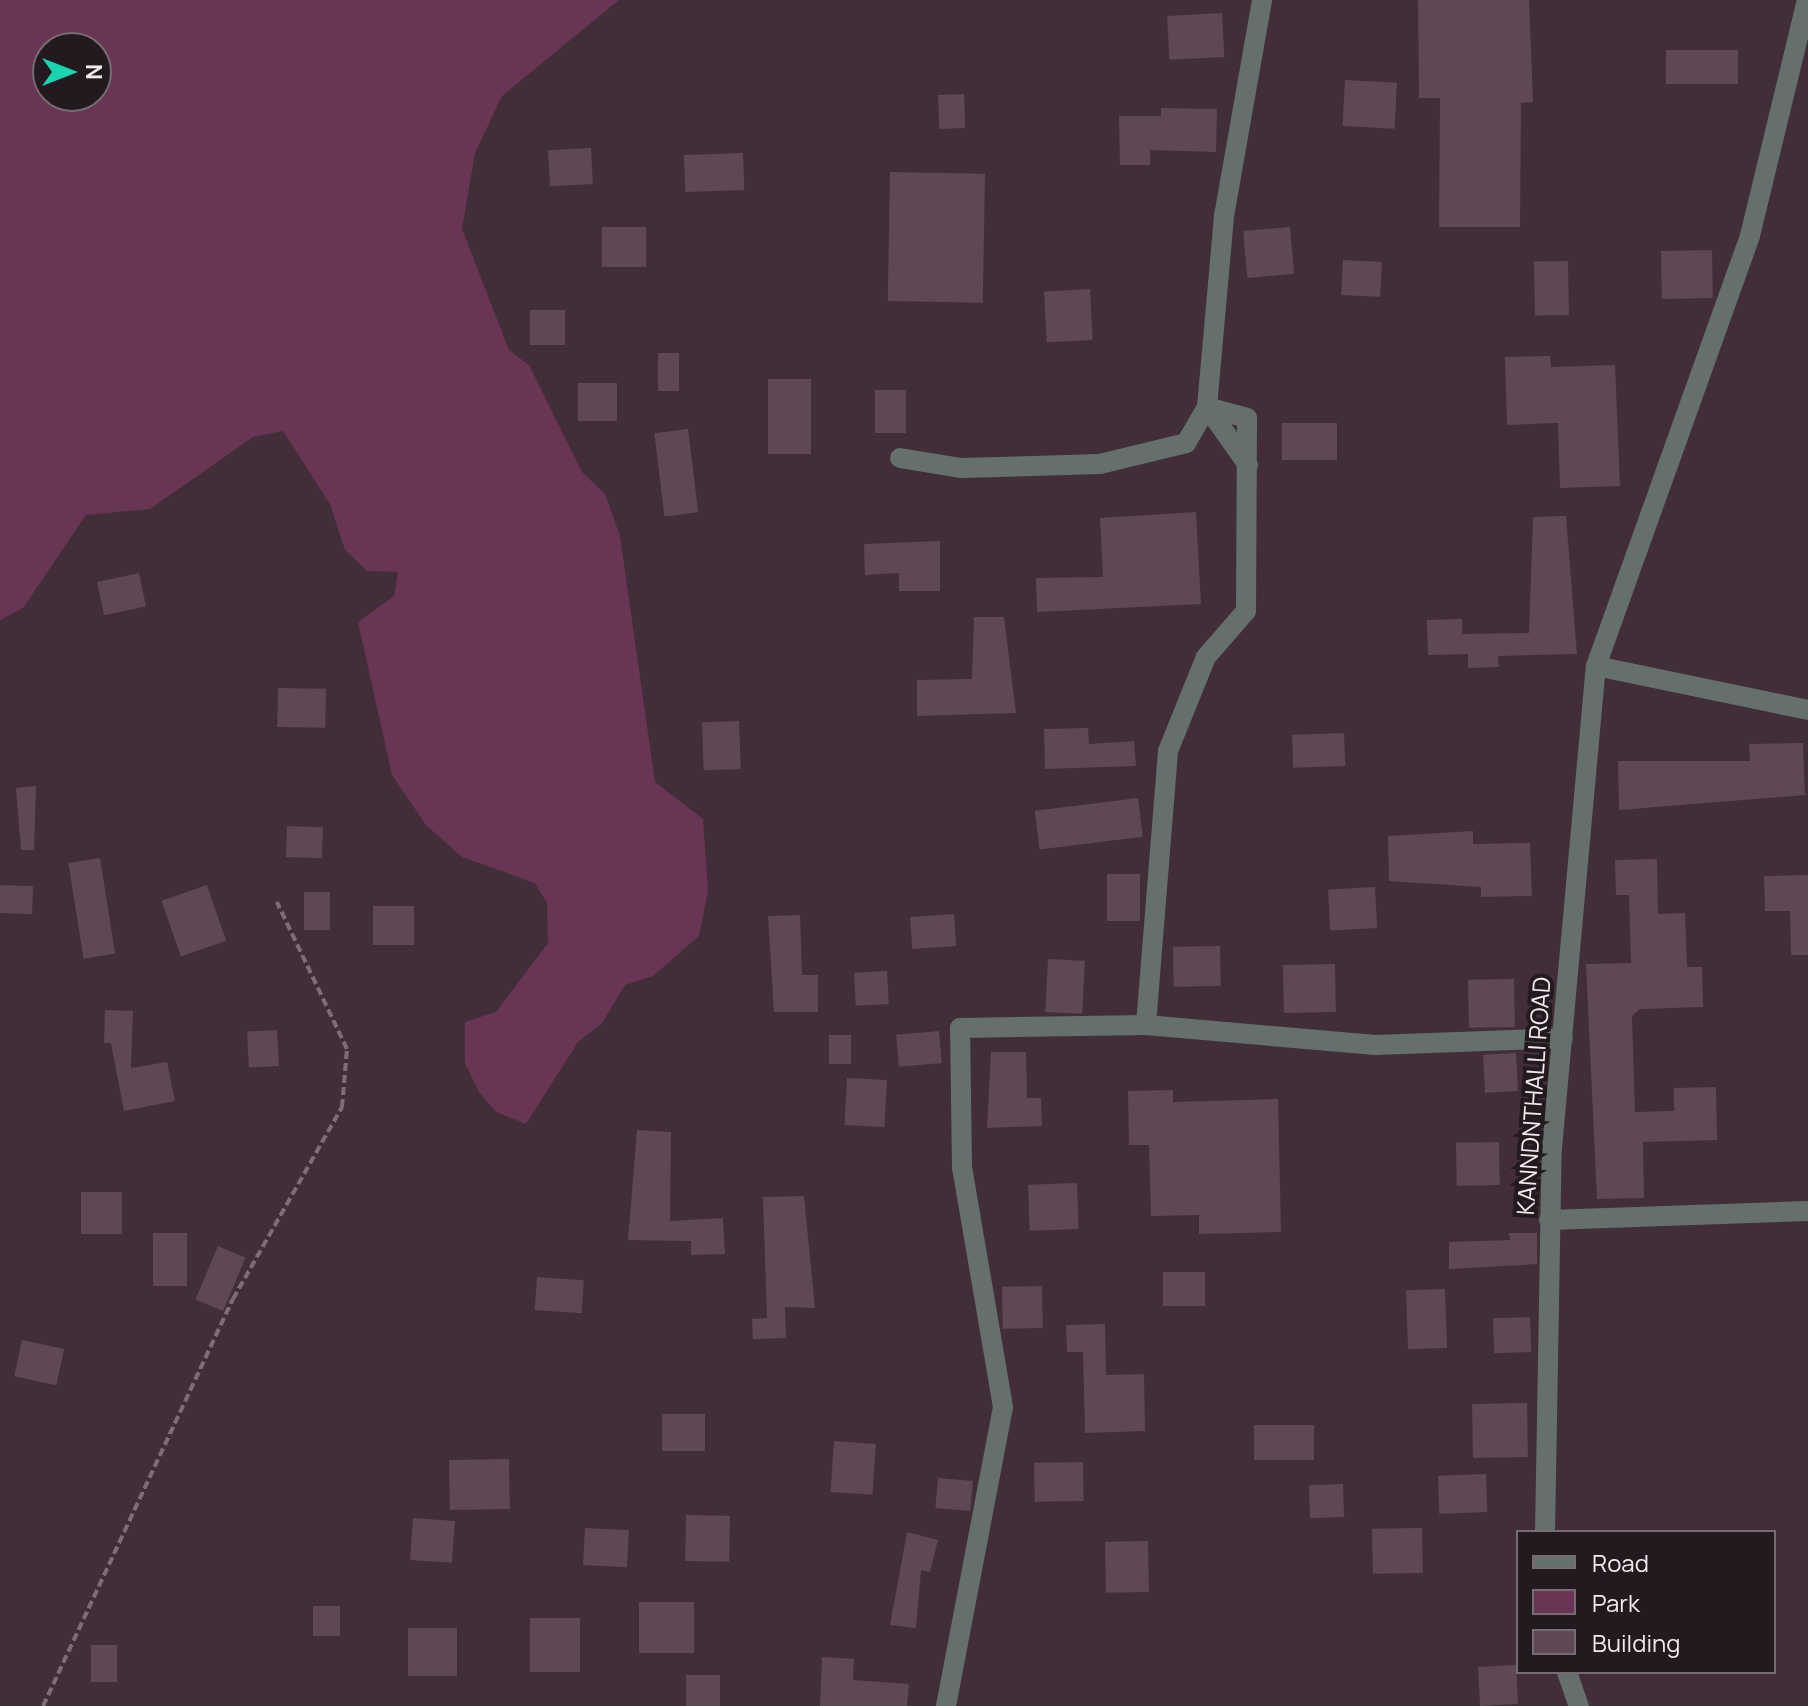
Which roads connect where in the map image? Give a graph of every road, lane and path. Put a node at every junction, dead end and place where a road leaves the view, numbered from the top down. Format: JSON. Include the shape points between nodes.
{"nodes":[{"id":1,"x":1262,"y":0,"type":"edge"},
{"id":2,"x":1807,"y":0,"type":"edge"},
{"id":3,"x":1207,"y":407,"type":"junction"},
{"id":4,"x":900,"y":458,"type":"dead end"},
{"id":5,"x":1596,"y":666,"type":"junction"},
{"id":6,"x":1808,"y":710,"type":"edge"},
{"id":7,"x":277,"y":902,"type":"dead end"},
{"id":8,"x":1146,"y":1025,"type":"junction"},
{"id":9,"x":1563,"y":1038,"type":"junction"},
{"id":10,"x":1808,"y":1211,"type":"edge"},
{"id":11,"x":1549,"y":1220,"type":"junction"},
{"id":12,"x":1545,"y":1530,"type":"edge"},
{"id":13,"x":1568,"y":1674,"type":"edge"},
{"id":14,"x":43,"y":1706,"type":"edge"},
{"id":15,"x":946,"y":1706,"type":"edge"},
{"id":16,"x":1579,"y":1706,"type":"edge"}],
"edges":[{"from":1,"to":3,"type":"street","via":[[1224,216]]},
{"from":2,"to":5,"type":"street","name":"KANNDNTHALLI ROAD","via":[[1750,236]]},
{"from":3,"to":4,"type":"street","via":[[1186,443],[1100,464],[961,468]]},
{"from":3,"to":8,"type":"street","via":[[1247,418],[1246,611],[1206,657],[1168,751]]},
{"from":5,"to":6,"type":"street"},
{"from":5,"to":9,"type":"street","name":"KANNDNTHALLI ROAD"},
{"from":7,"to":14,"type":"path","via":[[347,1049],[342,1107],[233,1299]]},
{"from":8,"to":9,"type":"street","via":[[1375,1045]]},
{"from":8,"to":15,"type":"street","via":[[960,1028],[962,1167],[1003,1407]]},
{"from":9,"to":11,"type":"street","name":"KANNDNTHALLI ROAD"},
{"from":10,"to":11,"type":"street"},
{"from":11,"to":12,"type":"street","name":"KANNDNTHALLI ROAD"},
{"from":13,"to":16,"type":"street"}]}
